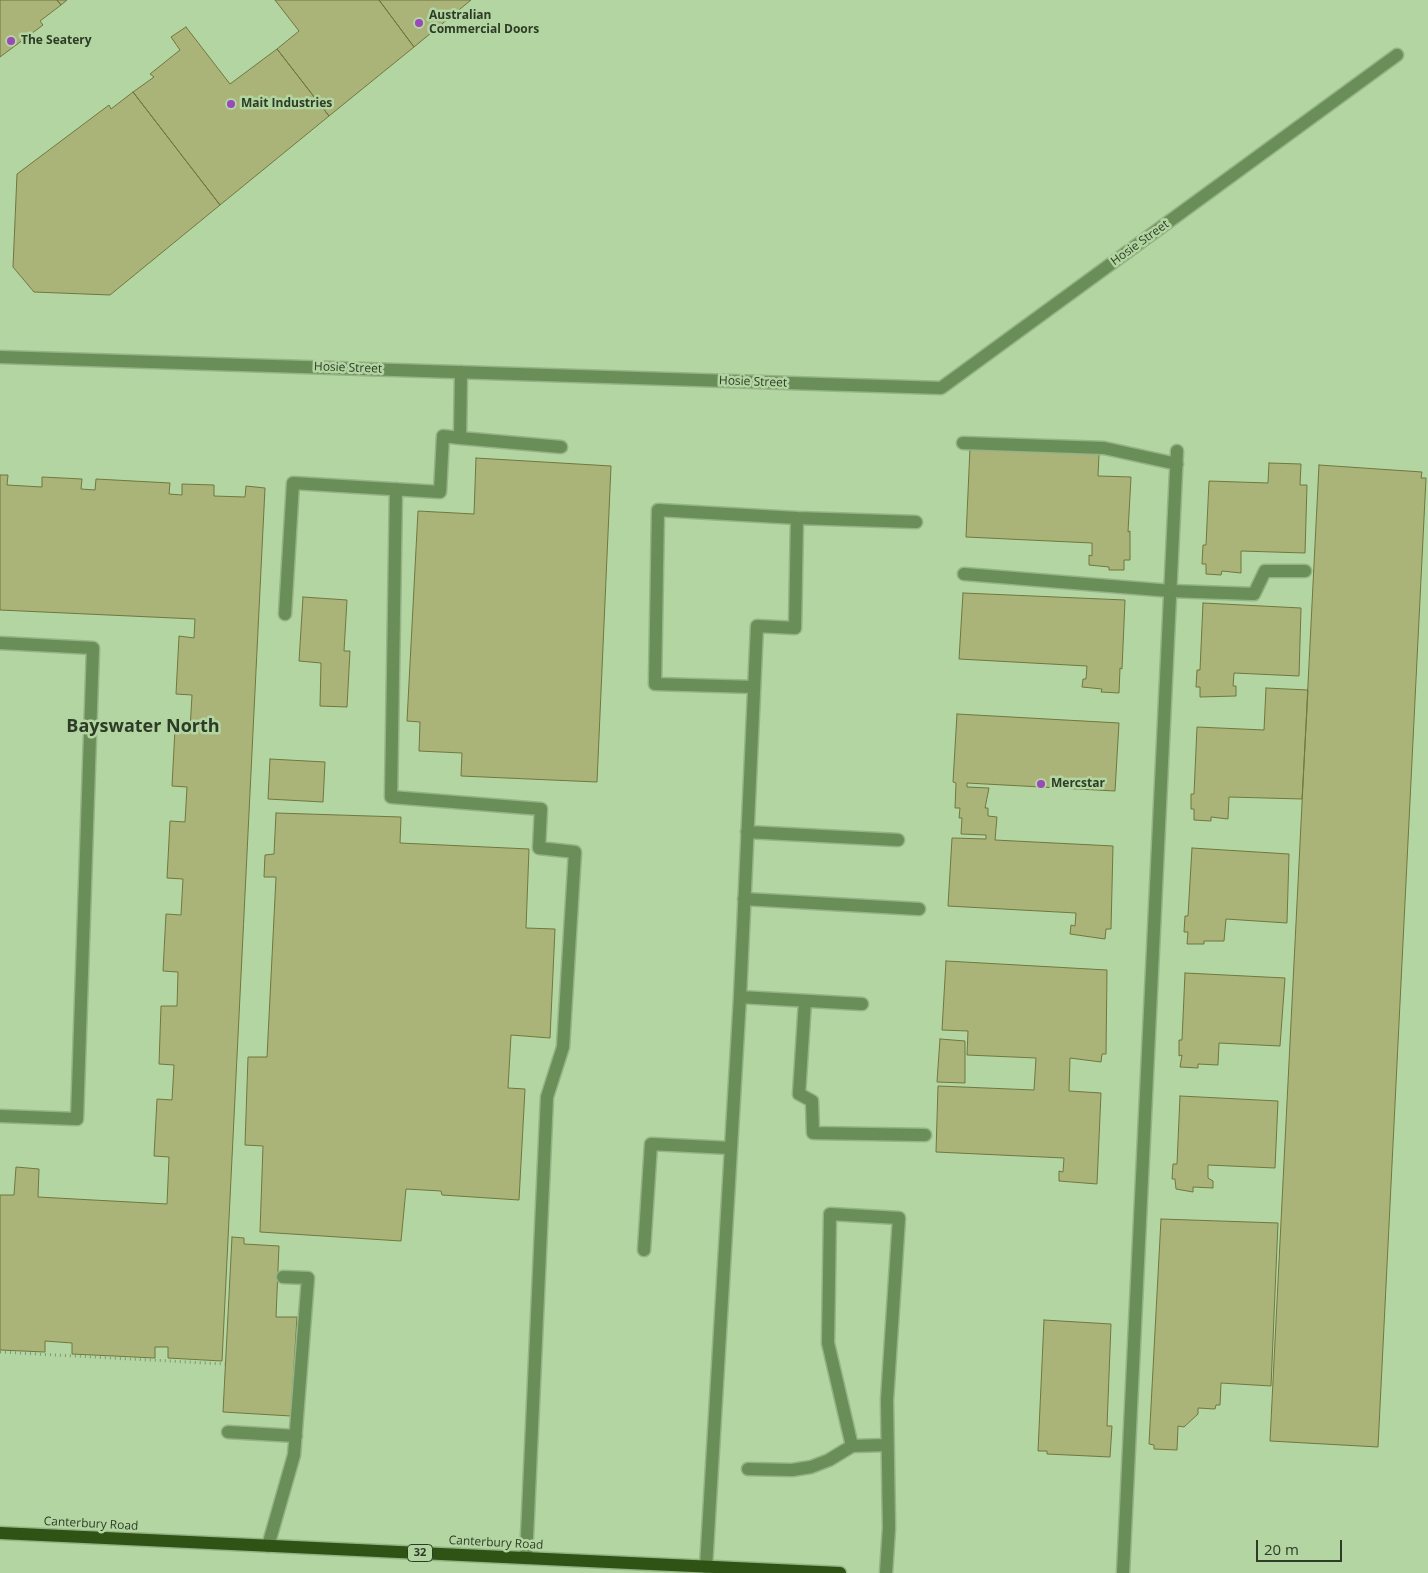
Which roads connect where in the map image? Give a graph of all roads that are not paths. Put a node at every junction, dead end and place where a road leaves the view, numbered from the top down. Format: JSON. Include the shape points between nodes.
{"nodes":[{"id":1,"x":1397,"y":55,"type":"dead end"},
{"id":2,"x":0,"y":357,"type":"edge"},
{"id":3,"x":461,"y":372,"type":"junction"},
{"id":4,"x":460,"y":438,"type":"junction"},
{"id":5,"x":963,"y":444,"type":"dead end"},
{"id":6,"x":561,"y":447,"type":"dead end"},
{"id":7,"x":396,"y":489,"type":"junction"},
{"id":8,"x":798,"y":518,"type":"junction"},
{"id":9,"x":916,"y":522,"type":"dead end"},
{"id":10,"x":1305,"y":571,"type":"dead end"},
{"id":11,"x":964,"y":574,"type":"dead end"},
{"id":12,"x":1171,"y":591,"type":"junction"},
{"id":13,"x":285,"y":614,"type":"dead end"},
{"id":14,"x":0,"y":644,"type":"edge"},
{"id":15,"x":754,"y":687,"type":"junction"},
{"id":16,"x":747,"y":832,"type":"junction"},
{"id":17,"x":898,"y":840,"type":"dead end"},
{"id":18,"x":744,"y":899,"type":"junction"},
{"id":19,"x":919,"y":909,"type":"dead end"},
{"id":20,"x":740,"y":997,"type":"junction"},
{"id":21,"x":805,"y":1001,"type":"junction"},
{"id":22,"x":862,"y":1004,"type":"dead end"},
{"id":23,"x":0,"y":1116,"type":"edge"},
{"id":24,"x":924,"y":1135,"type":"dead end"},
{"id":25,"x":730,"y":1148,"type":"junction"},
{"id":26,"x":644,"y":1250,"type":"dead end"},
{"id":27,"x":283,"y":1277,"type":"dead end"},
{"id":28,"x":228,"y":1432,"type":"dead end"},
{"id":29,"x":296,"y":1436,"type":"junction"},
{"id":30,"x":887,"y":1445,"type":"junction"},
{"id":31,"x":852,"y":1446,"type":"junction"},
{"id":32,"x":748,"y":1469,"type":"dead end"},
{"id":33,"x":0,"y":1533,"type":"edge"},
{"id":34,"x":268,"y":1546,"type":"junction"},
{"id":35,"x":526,"y":1558,"type":"junction"},
{"id":36,"x":706,"y":1570,"type":"edge"},
{"id":37,"x":840,"y":1573,"type":"edge"},
{"id":38,"x":886,"y":1573,"type":"edge"},
{"id":39,"x":1124,"y":1573,"type":"edge"}],
"edges":[{"from":1,"to":3,"type":"street","name":"Hosie Street","via":[[941,388]]},
{"from":2,"to":3,"type":"street","name":"Hosie Street"},
{"from":3,"to":4,"type":"street"},
{"from":4,"to":6,"type":"street"},
{"from":4,"to":7,"type":"street","via":[[443,436],[440,492]]},
{"from":5,"to":12,"type":"street","via":[[1104,448],[1177,458]]},
{"from":7,"to":13,"type":"street","via":[[293,483]]},
{"from":7,"to":35,"type":"street","via":[[391,797],[541,809],[539,848],[575,852],[563,1047],[547,1097]]},
{"from":8,"to":9,"type":"street"},
{"from":8,"to":15,"type":"street","via":[[795,628],[757,626]]},
{"from":8,"to":15,"type":"street","via":[[658,510],[655,684]]},
{"from":10,"to":12,"type":"street","via":[[1265,571],[1254,594]]},
{"from":11,"to":12,"type":"street"},
{"from":12,"to":39,"type":"street"},
{"from":14,"to":23,"type":"street","via":[[93,648],[77,1118]]},
{"from":15,"to":16,"type":"street"},
{"from":16,"to":17,"type":"street"},
{"from":16,"to":18,"type":"street"},
{"from":18,"to":19,"type":"street"},
{"from":18,"to":20,"type":"street"},
{"from":20,"to":21,"type":"street"},
{"from":20,"to":25,"type":"street"},
{"from":21,"to":22,"type":"street"},
{"from":21,"to":24,"type":"street","via":[[799,1094],[812,1101],[813,1133]]},
{"from":25,"to":26,"type":"street","via":[[651,1144]]},
{"from":25,"to":36,"type":"street"},
{"from":27,"to":29,"type":"street","via":[[308,1278]]},
{"from":28,"to":29,"type":"street"},
{"from":29,"to":34,"type":"street","via":[[294,1455]]},
{"from":30,"to":31,"type":"street"},
{"from":30,"to":31,"type":"street","via":[[899,1218],[830,1214],[828,1343]]},
{"from":30,"to":38,"type":"street","via":[[889,1528]]},
{"from":31,"to":32,"type":"street","via":[[812,1467]]},
{"from":33,"to":34,"type":"main road","name":"Canterbury Road","number":"32"},
{"from":34,"to":35,"type":"main road","name":"Canterbury Road","number":"32"},
{"from":35,"to":36,"type":"main road","name":"Canterbury Road","number":"32"},
{"from":36,"to":37,"type":"main road","name":"Canterbury Road","number":"32"}]}
